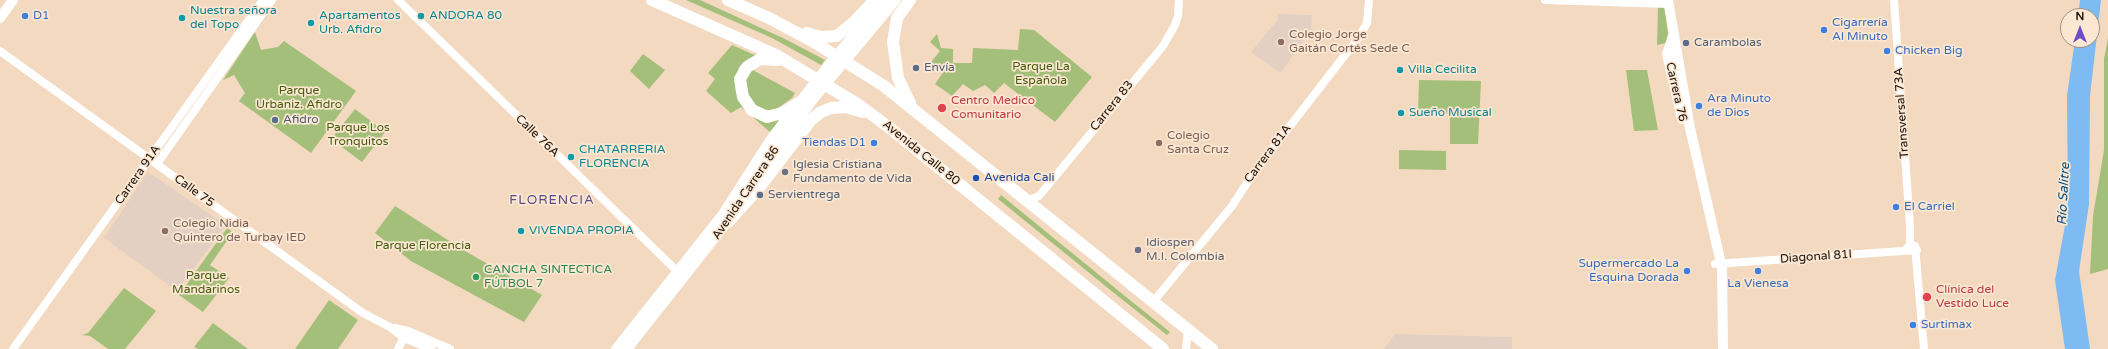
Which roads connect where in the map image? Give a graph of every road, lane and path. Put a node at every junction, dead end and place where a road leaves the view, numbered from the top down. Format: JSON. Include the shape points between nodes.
{"nodes":[{"id":1,"x":13,"y":0,"type":"edge"},
{"id":2,"x":262,"y":0,"type":"edge"},
{"id":3,"x":272,"y":0,"type":"edge"},
{"id":4,"x":398,"y":0,"type":"edge"},
{"id":5,"x":652,"y":0,"type":"edge"},
{"id":6,"x":728,"y":0,"type":"edge"},
{"id":7,"x":875,"y":0,"type":"edge"},
{"id":8,"x":884,"y":0,"type":"edge"},
{"id":9,"x":896,"y":0,"type":"edge"},
{"id":10,"x":910,"y":0,"type":"edge"},
{"id":11,"x":1179,"y":0,"type":"edge"},
{"id":12,"x":1369,"y":0,"type":"edge"},
{"id":13,"x":1545,"y":0,"type":"edge"},
{"id":14,"x":1894,"y":0,"type":"edge"},
{"id":15,"x":1668,"y":2,"type":"edge"},
{"id":16,"x":745,"y":4,"type":"edge"},
{"id":17,"x":0,"y":18,"type":"edge"},
{"id":18,"x":783,"y":25,"type":"junction"},
{"id":19,"x":0,"y":51,"type":"edge"},
{"id":20,"x":789,"y":62,"type":"junction"},
{"id":21,"x":800,"y":102,"type":"junction"},
{"id":22,"x":912,"y":108,"type":"junction"},
{"id":23,"x":872,"y":114,"type":"junction"},
{"id":24,"x":774,"y":143,"type":"junction"},
{"id":25,"x":153,"y":161,"type":"junction"},
{"id":26,"x":1027,"y":200,"type":"junction"},
{"id":27,"x":728,"y":222,"type":"junction"},
{"id":28,"x":1910,"y":226,"type":"junction"},
{"id":29,"x":1916,"y":250,"type":"junction"},
{"id":30,"x":1904,"y":251,"type":"junction"},
{"id":31,"x":1718,"y":264,"type":"junction"},
{"id":32,"x":678,"y":272,"type":"junction"},
{"id":33,"x":1153,"y":302,"type":"junction"},
{"id":34,"x":1188,"y":331,"type":"junction"},
{"id":35,"x":406,"y":335,"type":"junction"},
{"id":36,"x":13,"y":349,"type":"edge"},
{"id":37,"x":398,"y":349,"type":"edge"},
{"id":38,"x":431,"y":349,"type":"edge"},
{"id":39,"x":450,"y":349,"type":"edge"},
{"id":40,"x":616,"y":349,"type":"edge"},
{"id":41,"x":627,"y":349,"type":"edge"},
{"id":42,"x":1163,"y":349,"type":"edge"},
{"id":43,"x":1186,"y":349,"type":"edge"},
{"id":44,"x":1212,"y":349,"type":"edge"},
{"id":45,"x":1717,"y":349,"type":"edge"},
{"id":46,"x":1723,"y":349,"type":"edge"},
{"id":47,"x":1924,"y":349,"type":"edge"}],
"edges":[{"from":1,"to":17,"type":"main road"},
{"from":2,"to":25,"type":"street","name":"Carrera 91A"},
{"from":3,"to":25,"type":"street","name":"Carrera 91A"},
{"from":4,"to":32,"type":"street","name":"Calle 76A"},
{"from":5,"to":20,"type":"highway","name":"Avenida Calle 80"},
{"from":6,"to":16,"type":"highway"},
{"from":7,"to":18,"type":"highway","via":[[843,32],[829,38]]},
{"from":8,"to":21,"type":"main road","name":"Avenida Carrera 86","via":[[830,62]]},
{"from":9,"to":24,"type":"main road","name":"Avenida Carrera 86"},
{"from":10,"to":22,"type":"highway","via":[[897,18],[893,42],[898,78]]},
{"from":11,"to":26,"type":"street","name":"Carrera 83","via":[[1175,25],[1163,46],[1039,196]]},
{"from":12,"to":33,"type":"street","name":"Carrera 81A","via":[[1364,30],[1232,206]]},
{"from":13,"to":15,"type":"street"},
{"from":14,"to":28,"type":"street","name":"Transversal 73A"},
{"from":15,"to":31,"type":"main road","name":"Carrera 76","via":[[1674,33],[1668,50],[1668,61]]},
{"from":16,"to":18,"type":"highway"},
{"from":18,"to":22,"type":"highway","via":[[850,63]]},
{"from":19,"to":25,"type":"street","name":"Calle 75"},
{"from":20,"to":21,"type":"highway","via":[[769,58],[756,60],[744,70],[740,79],[743,97],[757,113],[772,117]]},
{"from":20,"to":23,"type":"highway","name":"Avenida Calle 80"},
{"from":21,"to":24,"type":"main road","name":"Avenida Carrera 86"},
{"from":22,"to":26,"type":"highway"},
{"from":23,"to":27,"type":"highway","via":[[840,107],[831,108],[816,116],[799,134],[758,189]]},
{"from":23,"to":42,"type":"highway","name":"Avenida Calle 80"},
{"from":24,"to":27,"type":"main road","name":"Avenida Carrera 86"},
{"from":24,"to":32,"type":"main road","name":"Avenida Carrera 86"},
{"from":25,"to":35,"type":"street","name":"Calle 75","via":[[363,313]]},
{"from":25,"to":36,"type":"street","name":"Carrera 91A"},
{"from":26,"to":33,"type":"highway"},
{"from":27,"to":41,"type":"main road","name":"Avenida Carrera 86"},
{"from":28,"to":29,"type":"street","name":"Transversal 73A"},
{"from":28,"to":30,"type":"street","name":"Transversal 73A","via":[[1910,245]]},
{"from":29,"to":30,"type":"street","name":"Diagonal 81I"},
{"from":29,"to":47,"type":"street","name":"Transversal 73A"},
{"from":30,"to":31,"type":"street","name":"Diagonal 81I"},
{"from":31,"to":45,"type":"main road","name":"Carrera 76"},
{"from":31,"to":46,"type":"main road","name":"Carrera 76"},
{"from":32,"to":40,"type":"main road","name":"Avenida Carrera 86"},
{"from":33,"to":34,"type":"highway"},
{"from":34,"to":43,"type":"street"},
{"from":34,"to":44,"type":"highway"},
{"from":35,"to":37,"type":"street"},
{"from":35,"to":38,"type":"street","name":"Calle 75"},
{"from":35,"to":39,"type":"street","name":"Calle 75"}]}
